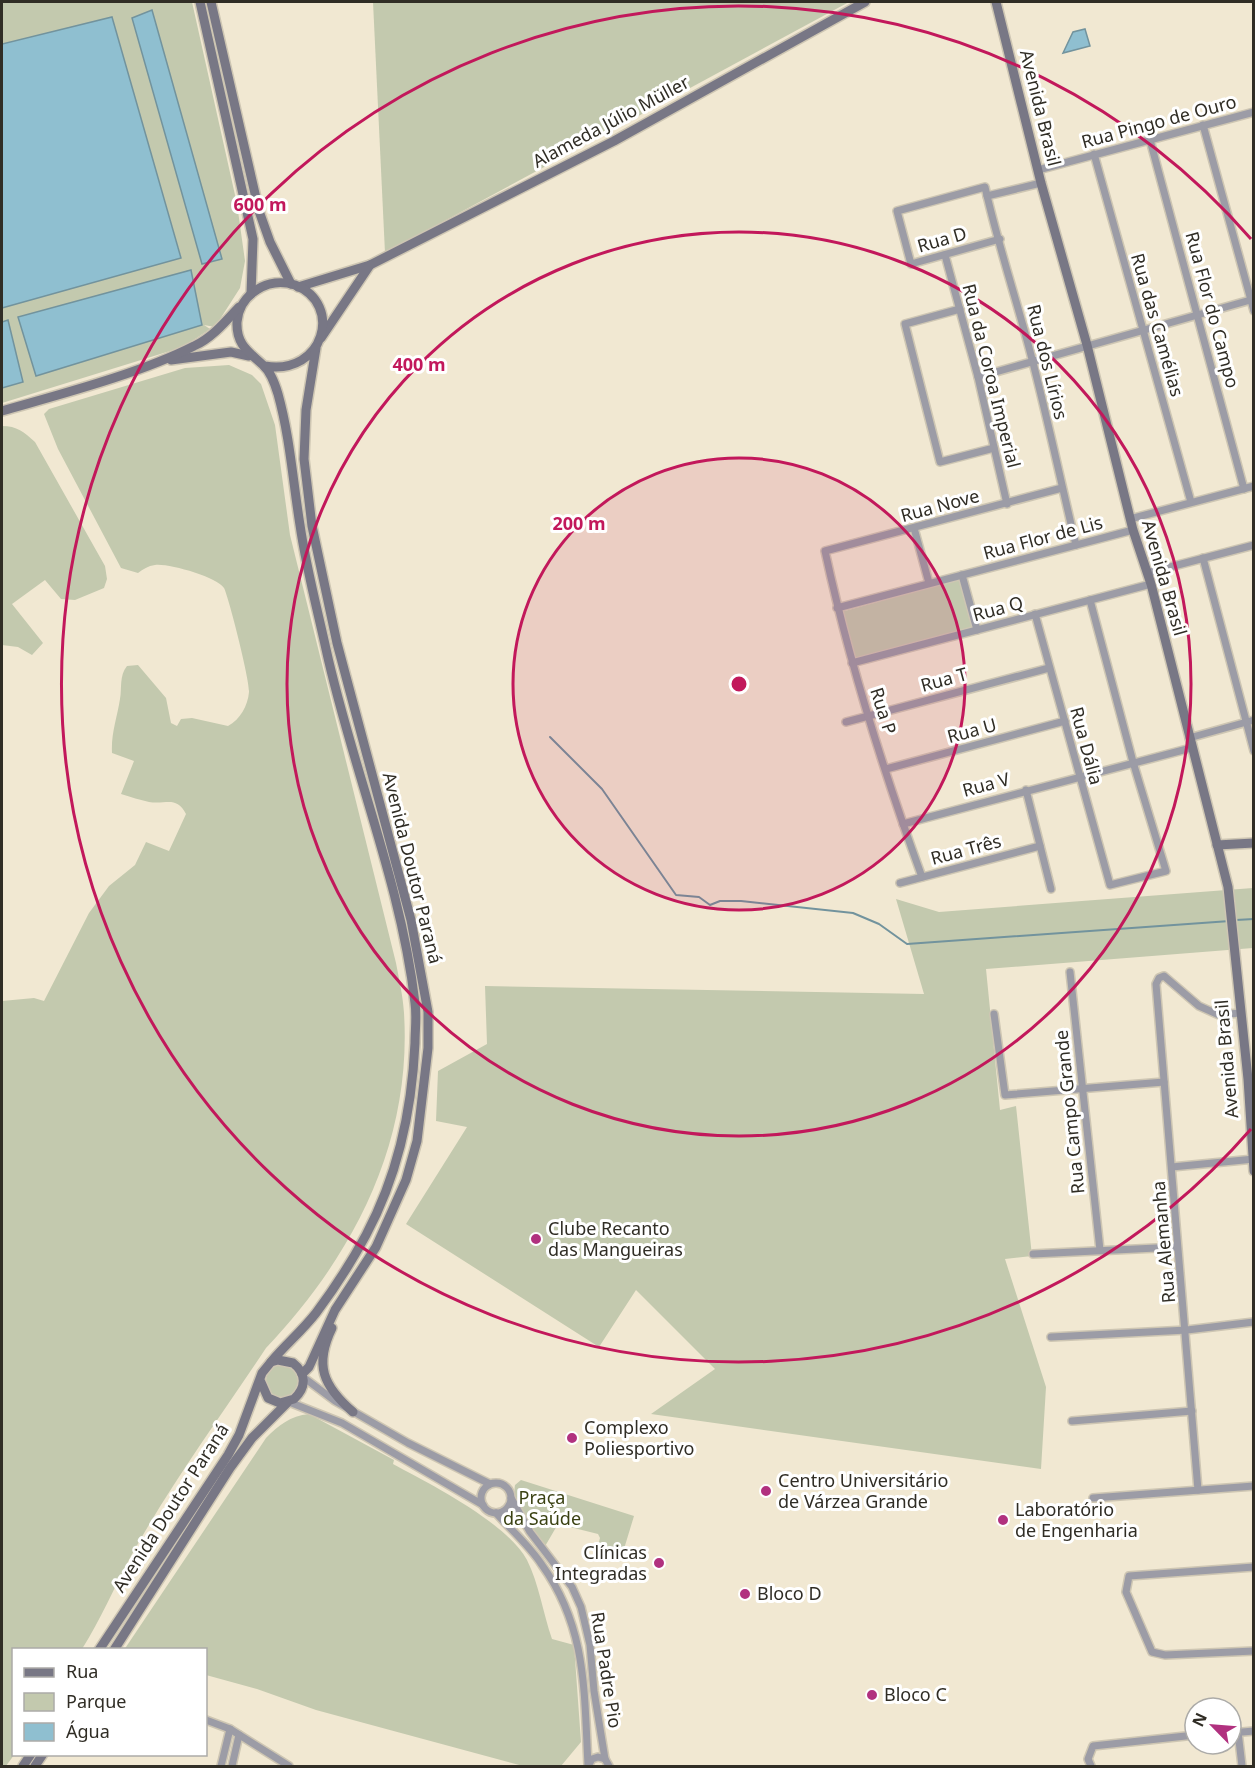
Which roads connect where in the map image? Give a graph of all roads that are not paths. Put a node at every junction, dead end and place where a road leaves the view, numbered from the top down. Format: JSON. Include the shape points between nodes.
{"nodes":[{"id":1,"x":200,"y":2,"type":"edge"},
{"id":2,"x":211,"y":2,"type":"edge"},
{"id":3,"x":865,"y":2,"type":"edge"},
{"id":4,"x":996,"y":2,"type":"edge"},
{"id":5,"x":1254,"y":112,"type":"edge"},
{"id":6,"x":1203,"y":125,"type":"junction"},
{"id":7,"x":1150,"y":140,"type":"junction"},
{"id":8,"x":1094,"y":154,"type":"junction"},
{"id":9,"x":1038,"y":170,"type":"junction"},
{"id":10,"x":1041,"y":183,"type":"junction"},
{"id":11,"x":987,"y":196,"type":"junction"},
{"id":12,"x":897,"y":211,"type":"joint"},
{"id":13,"x":1000,"y":239,"type":"junction"},
{"id":14,"x":945,"y":255,"type":"junction"},
{"id":15,"x":370,"y":265,"type":"junction"},
{"id":16,"x":295,"y":285,"type":"junction"},
{"id":17,"x":251,"y":294,"type":"junction"},
{"id":18,"x":1252,"y":299,"type":"edge"},
{"id":19,"x":243,"y":303,"type":"junction"},
{"id":20,"x":960,"y":309,"type":"junction"},
{"id":21,"x":1254,"y":310,"type":"edge"},
{"id":22,"x":1197,"y":314,"type":"junction"},
{"id":23,"x":1142,"y":329,"type":"junction"},
{"id":24,"x":318,"y":344,"type":"junction"},
{"id":25,"x":1087,"y":345,"type":"junction"},
{"id":26,"x":249,"y":356,"type":"junction"},
{"id":27,"x":1032,"y":361,"type":"junction"},
{"id":28,"x":148,"y":365,"type":"junction"},
{"id":29,"x":265,"y":366,"type":"junction"},
{"id":30,"x":978,"y":376,"type":"junction"},
{"id":31,"x":2,"y":411,"type":"edge"},
{"id":32,"x":994,"y":448,"type":"junction"},
{"id":33,"x":1254,"y":486,"type":"edge"},
{"id":34,"x":1062,"y":488,"type":"junction"},
{"id":35,"x":1244,"y":489,"type":"junction"},
{"id":36,"x":1191,"y":502,"type":"junction"},
{"id":37,"x":1007,"y":504,"type":"junction"},
{"id":38,"x":1130,"y":519,"type":"junction"},
{"id":39,"x":914,"y":528,"type":"junction"},
{"id":40,"x":1133,"y":530,"type":"junction"},
{"id":41,"x":1076,"y":545,"type":"junction"},
{"id":42,"x":1254,"y":545,"type":"edge"},
{"id":43,"x":825,"y":551,"type":"joint"},
{"id":44,"x":1203,"y":558,"type":"junction"},
{"id":45,"x":1147,"y":573,"type":"junction"},
{"id":46,"x":962,"y":575,"type":"junction"},
{"id":47,"x":929,"y":583,"type":"junction"},
{"id":48,"x":1151,"y":584,"type":"junction"},
{"id":49,"x":1090,"y":600,"type":"junction"},
{"id":50,"x":837,"y":608,"type":"junction"},
{"id":51,"x":1035,"y":614,"type":"junction"},
{"id":52,"x":977,"y":630,"type":"junction"},
{"id":53,"x":852,"y":663,"type":"junction"},
{"id":54,"x":1049,"y":668,"type":"junction"},
{"id":55,"x":868,"y":716,"type":"junction"},
{"id":56,"x":1065,"y":721,"type":"junction"},
{"id":57,"x":1250,"y":721,"type":"edge"},
{"id":58,"x":846,"y":722,"type":"dead end"},
{"id":59,"x":1190,"y":743,"type":"junction"},
{"id":60,"x":1254,"y":751,"type":"edge"},
{"id":61,"x":1133,"y":762,"type":"junction"},
{"id":62,"x":886,"y":769,"type":"junction"},
{"id":63,"x":1078,"y":776,"type":"junction"},
{"id":64,"x":1026,"y":790,"type":"junction"},
{"id":65,"x":903,"y":824,"type":"junction"},
{"id":66,"x":1254,"y":843,"type":"edge"},
{"id":67,"x":1217,"y":844,"type":"junction"},
{"id":68,"x":1040,"y":846,"type":"junction"},
{"id":69,"x":921,"y":877,"type":"junction"},
{"id":70,"x":900,"y":883,"type":"dead end"},
{"id":71,"x":1051,"y":889,"type":"dead end"},
{"id":72,"x":1070,"y":972,"type":"dead end"},
{"id":73,"x":1240,"y":1013,"type":"junction"},
{"id":74,"x":994,"y":1014,"type":"dead end"},
{"id":75,"x":1251,"y":1079,"type":"edge"},
{"id":76,"x":1164,"y":1083,"type":"junction"},
{"id":77,"x":1082,"y":1090,"type":"junction"},
{"id":78,"x":1253,"y":1159,"type":"edge"},
{"id":79,"x":1173,"y":1167,"type":"junction"},
{"id":80,"x":1254,"y":1171,"type":"edge"},
{"id":81,"x":1177,"y":1247,"type":"junction"},
{"id":82,"x":1100,"y":1250,"type":"junction"},
{"id":83,"x":1033,"y":1254,"type":"dead end"},
{"id":84,"x":351,"y":1287,"type":"junction"},
{"id":85,"x":1254,"y":1322,"type":"edge"},
{"id":86,"x":1187,"y":1330,"type":"junction"},
{"id":87,"x":1051,"y":1337,"type":"dead end"},
{"id":88,"x":271,"y":1362,"type":"junction"},
{"id":89,"x":303,"y":1376,"type":"junction"},
{"id":90,"x":260,"y":1380,"type":"junction"},
{"id":91,"x":288,"y":1402,"type":"junction"},
{"id":92,"x":1192,"y":1411,"type":"junction"},
{"id":93,"x":353,"y":1412,"type":"junction"},
{"id":94,"x":1072,"y":1421,"type":"dead end"},
{"id":95,"x":490,"y":1484,"type":"junction"},
{"id":96,"x":1254,"y":1486,"type":"edge"},
{"id":97,"x":1198,"y":1490,"type":"junction"},
{"id":98,"x":511,"y":1498,"type":"junction"},
{"id":99,"x":1093,"y":1498,"type":"dead end"},
{"id":100,"x":483,"y":1505,"type":"junction"},
{"id":101,"x":496,"y":1513,"type":"junction"},
{"id":102,"x":1254,"y":1566,"type":"edge"},
{"id":103,"x":100,"y":1648,"type":"edge"},
{"id":104,"x":115,"y":1648,"type":"edge"},
{"id":105,"x":1254,"y":1651,"type":"edge"},
{"id":106,"x":207,"y":1720,"type":"edge"},
{"id":107,"x":230,"y":1729,"type":"junction"},
{"id":108,"x":239,"y":1735,"type":"junction"},
{"id":109,"x":1183,"y":1736,"type":"edge"},
{"id":110,"x":605,"y":1759,"type":"junction"},
{"id":111,"x":588,"y":1766,"type":"edge"},
{"id":112,"x":221,"y":1767,"type":"edge"},
{"id":113,"x":232,"y":1767,"type":"edge"},
{"id":114,"x":289,"y":1767,"type":"edge"},
{"id":115,"x":609,"y":1767,"type":"edge"},
{"id":116,"x":1091,"y":1767,"type":"edge"}],
"edges":[{"from":1,"to":17,"type":"main road","via":[[253,239]]},
{"from":2,"to":16,"type":"main road","via":[[259,211],[270,242]]},
{"from":3,"to":15,"type":"main road","name":"Alameda Júlio Müller","via":[[614,141]]},
{"from":4,"to":9,"type":"main road","name":"Avenida Brasil"},
{"from":5,"to":6,"type":"street","name":"Rua Pingo de Ouro"},
{"from":6,"to":7,"type":"street","name":"Rua Pingo de Ouro"},
{"from":6,"to":18,"type":"street"},
{"from":7,"to":8,"type":"street","name":"Rua Pingo de Ouro"},
{"from":7,"to":22,"type":"street","name":"Rua Flor do Campo"},
{"from":8,"to":9,"type":"street","name":"Rua Pingo de Ouro"},
{"from":8,"to":23,"type":"street","name":"Rua das Camélias"},
{"from":9,"to":10,"type":"main road","name":"Avenida Brasil"},
{"from":10,"to":11,"type":"street"},
{"from":10,"to":25,"type":"main road","name":"Avenida Brasil"},
{"from":11,"to":12,"type":"street","name":"Rua dos Lírios","via":[[985,187]]},
{"from":11,"to":13,"type":"street","name":"Rua dos Lírios"},
{"from":12,"to":14,"type":"street","name":"Rua D","via":[[911,264]]},
{"from":13,"to":14,"type":"street","name":"Rua D"},
{"from":13,"to":27,"type":"street","name":"Rua dos Lírios"},
{"from":14,"to":20,"type":"street","name":"Rua da Coroa Imperial"},
{"from":15,"to":16,"type":"main road","name":"Alameda Júlio Müller"},
{"from":15,"to":24,"type":"main road","name":"Alameda Júlio Müller"},
{"from":16,"to":17,"type":"main road","via":[[270,284]]},
{"from":16,"to":24,"type":"main road","via":[[309,294],[319,310],[322,328]]},
{"from":17,"to":19,"type":"main road"},
{"from":18,"to":21,"type":"street"},
{"from":18,"to":22,"type":"street"},
{"from":19,"to":26,"type":"main road","via":[[238,314],[238,336]]},
{"from":19,"to":28,"type":"main road","via":[[196,346]]},
{"from":20,"to":30,"type":"street","name":"Rua da Coroa Imperial"},
{"from":20,"to":32,"type":"street","via":[[905,324],[940,462]]},
{"from":22,"to":23,"type":"street"},
{"from":22,"to":35,"type":"street","name":"Rua Flor do Campo"},
{"from":23,"to":25,"type":"street"},
{"from":23,"to":36,"type":"street","name":"Rua das Camélias"},
{"from":24,"to":29,"type":"main road","via":[[306,359],[293,366]]},
{"from":24,"to":84,"type":"main road","name":"Avenida Doutor Paraná","via":[[306,410],[304,459],[312,526],[338,643],[411,920],[428,1012],[417,1141],[393,1211]]},
{"from":25,"to":27,"type":"street"},
{"from":25,"to":38,"type":"main road","name":"Avenida Brasil"},
{"from":26,"to":28,"type":"main road","via":[[231,352]]},
{"from":26,"to":29,"type":"main road"},
{"from":27,"to":30,"type":"street"},
{"from":27,"to":34,"type":"street","name":"Rua dos Lírios"},
{"from":28,"to":31,"type":"main road"},
{"from":29,"to":88,"type":"main road","name":"Avenida Doutor Paraná","via":[[279,395],[300,526],[328,656],[400,915],[416,1006],[409,1113],[382,1204],[315,1313]]},
{"from":30,"to":32,"type":"street","name":"Rua da Coroa Imperial"},
{"from":32,"to":37,"type":"street","name":"Rua da Coroa Imperial"},
{"from":33,"to":35,"type":"street"},
{"from":34,"to":37,"type":"street","name":"Rua Nove"},
{"from":34,"to":41,"type":"street","name":"Rua dos Lírios"},
{"from":35,"to":36,"type":"street"},
{"from":36,"to":38,"type":"street"},
{"from":37,"to":39,"type":"street","name":"Rua Nove"},
{"from":38,"to":40,"type":"main road","name":"Avenida Brasil"},
{"from":39,"to":43,"type":"street","name":"Rua Nove"},
{"from":39,"to":47,"type":"street"},
{"from":40,"to":41,"type":"street","name":"Rua Flor de Lis"},
{"from":40,"to":45,"type":"main road","name":"Avenida Brasil"},
{"from":41,"to":46,"type":"street","name":"Rua Flor de Lis"},
{"from":42,"to":44,"type":"street"},
{"from":43,"to":50,"type":"street","name":"Rua P"},
{"from":44,"to":45,"type":"street"},
{"from":44,"to":57,"type":"street"},
{"from":45,"to":48,"type":"main road","name":"Avenida Brasil"},
{"from":46,"to":47,"type":"street","name":"Rua Flor de Lis"},
{"from":46,"to":52,"type":"street"},
{"from":47,"to":50,"type":"street","name":"Rua Flor de Lis"},
{"from":48,"to":49,"type":"street","name":"Rua Q"},
{"from":48,"to":59,"type":"main road","name":"Avenida Brasil"},
{"from":49,"to":51,"type":"street","name":"Rua Q"},
{"from":49,"to":61,"type":"street"},
{"from":50,"to":53,"type":"street","name":"Rua P"},
{"from":51,"to":52,"type":"street","name":"Rua Q"},
{"from":51,"to":54,"type":"street","name":"Rua Dália"},
{"from":52,"to":53,"type":"street","name":"Rua Q"},
{"from":53,"to":55,"type":"street","name":"Rua P"},
{"from":54,"to":55,"type":"street","name":"Rua T"},
{"from":54,"to":56,"type":"street","name":"Rua Dália"},
{"from":55,"to":58,"type":"street","name":"Rua T"},
{"from":55,"to":62,"type":"street","name":"Rua P"},
{"from":56,"to":62,"type":"street","name":"Rua U"},
{"from":56,"to":63,"type":"street","name":"Rua Dália"},
{"from":57,"to":59,"type":"street","name":"Rua V"},
{"from":57,"to":60,"type":"street"},
{"from":59,"to":61,"type":"street","name":"Rua V"},
{"from":59,"to":67,"type":"main road","name":"Avenida Brasil"},
{"from":61,"to":63,"type":"street","name":"Rua V"},
{"from":61,"to":63,"type":"street","name":"Rua Dália","via":[[1167,871],[1110,885]]},
{"from":62,"to":65,"type":"street","name":"Rua P"},
{"from":63,"to":64,"type":"street","name":"Rua V"},
{"from":64,"to":65,"type":"street","name":"Rua V"},
{"from":64,"to":68,"type":"street"},
{"from":65,"to":69,"type":"street","name":"Rua P"},
{"from":66,"to":67,"type":"main road"},
{"from":67,"to":73,"type":"main road","name":"Avenida Brasil","via":[[1228,887]]},
{"from":68,"to":69,"type":"street","name":"Rua Três"},
{"from":68,"to":71,"type":"street"},
{"from":69,"to":70,"type":"street","name":"Rua Três"},
{"from":72,"to":77,"type":"street","name":"Rua Campo Grande"},
{"from":73,"to":75,"type":"main road","name":"Avenida Brasil"},
{"from":73,"to":76,"type":"street","name":"Rua Alemanha","via":[[1219,1015],[1199,1006],[1164,976],[1159,978],[1156,992]]},
{"from":74,"to":77,"type":"street","via":[[1005,1095]]},
{"from":75,"to":78,"type":"main road","name":"Avenida Brasil"},
{"from":76,"to":77,"type":"street"},
{"from":76,"to":79,"type":"street","name":"Rua Alemanha"},
{"from":77,"to":82,"type":"street","name":"Rua Campo Grande"},
{"from":78,"to":79,"type":"street"},
{"from":78,"to":80,"type":"main road","name":"Avenida Brasil"},
{"from":79,"to":81,"type":"street","name":"Rua Alemanha"},
{"from":81,"to":82,"type":"street"},
{"from":81,"to":86,"type":"street","name":"Rua Alemanha"},
{"from":82,"to":83,"type":"street"},
{"from":84,"to":89,"type":"main road","name":"Avenida Doutor Paraná","via":[[335,1310]]},
{"from":84,"to":93,"type":"main road","via":[[322,1352],[322,1369],[329,1387]]},
{"from":85,"to":86,"type":"street"},
{"from":86,"to":87,"type":"street"},
{"from":86,"to":92,"type":"street","name":"Rua Alemanha"},
{"from":88,"to":89,"type":"main road","via":[[286,1360],[299,1367]]},
{"from":88,"to":90,"type":"main road"},
{"from":89,"to":91,"type":"main road","via":[[302,1389]]},
{"from":89,"to":93,"type":"street"},
{"from":90,"to":91,"type":"main road","via":[[273,1402]]},
{"from":90,"to":103,"type":"main road","name":"Avenida Doutor Paraná","via":[[228,1455]]},
{"from":91,"to":100,"type":"street","via":[[342,1423]]},
{"from":91,"to":104,"type":"main road","name":"Avenida Doutor Paraná","via":[[252,1438],[230,1468]]},
{"from":92,"to":94,"type":"street"},
{"from":92,"to":97,"type":"street","name":"Rua Alemanha"},
{"from":93,"to":95,"type":"street"},
{"from":95,"to":98,"type":"street","via":[[503,1485]]},
{"from":95,"to":100,"type":"street","via":[[482,1493]]},
{"from":96,"to":97,"type":"street"},
{"from":97,"to":99,"type":"street"},
{"from":98,"to":101,"type":"street","via":[[504,1510]]},
{"from":98,"to":110,"type":"street","name":"Rua Padre Pio","via":[[530,1532],[572,1587],[581,1607]]},
{"from":100,"to":101,"type":"street"},
{"from":101,"to":111,"type":"street","name":"Rua Padre Pio","via":[[543,1566],[575,1628],[581,1652]]},
{"from":102,"to":105,"type":"street","via":[[1129,1576],[1126,1592],[1152,1652],[1165,1655]]},
{"from":106,"to":107,"type":"street"},
{"from":107,"to":108,"type":"street"},
{"from":107,"to":112,"type":"street"},
{"from":108,"to":113,"type":"street"},
{"from":108,"to":114,"type":"street"},
{"from":109,"to":116,"type":"street","via":[[1093,1746],[1088,1759]]},
{"from":110,"to":111,"type":"street","via":[[595,1758]]},
{"from":110,"to":115,"type":"street","name":"Rua Padre Pio"}]}
